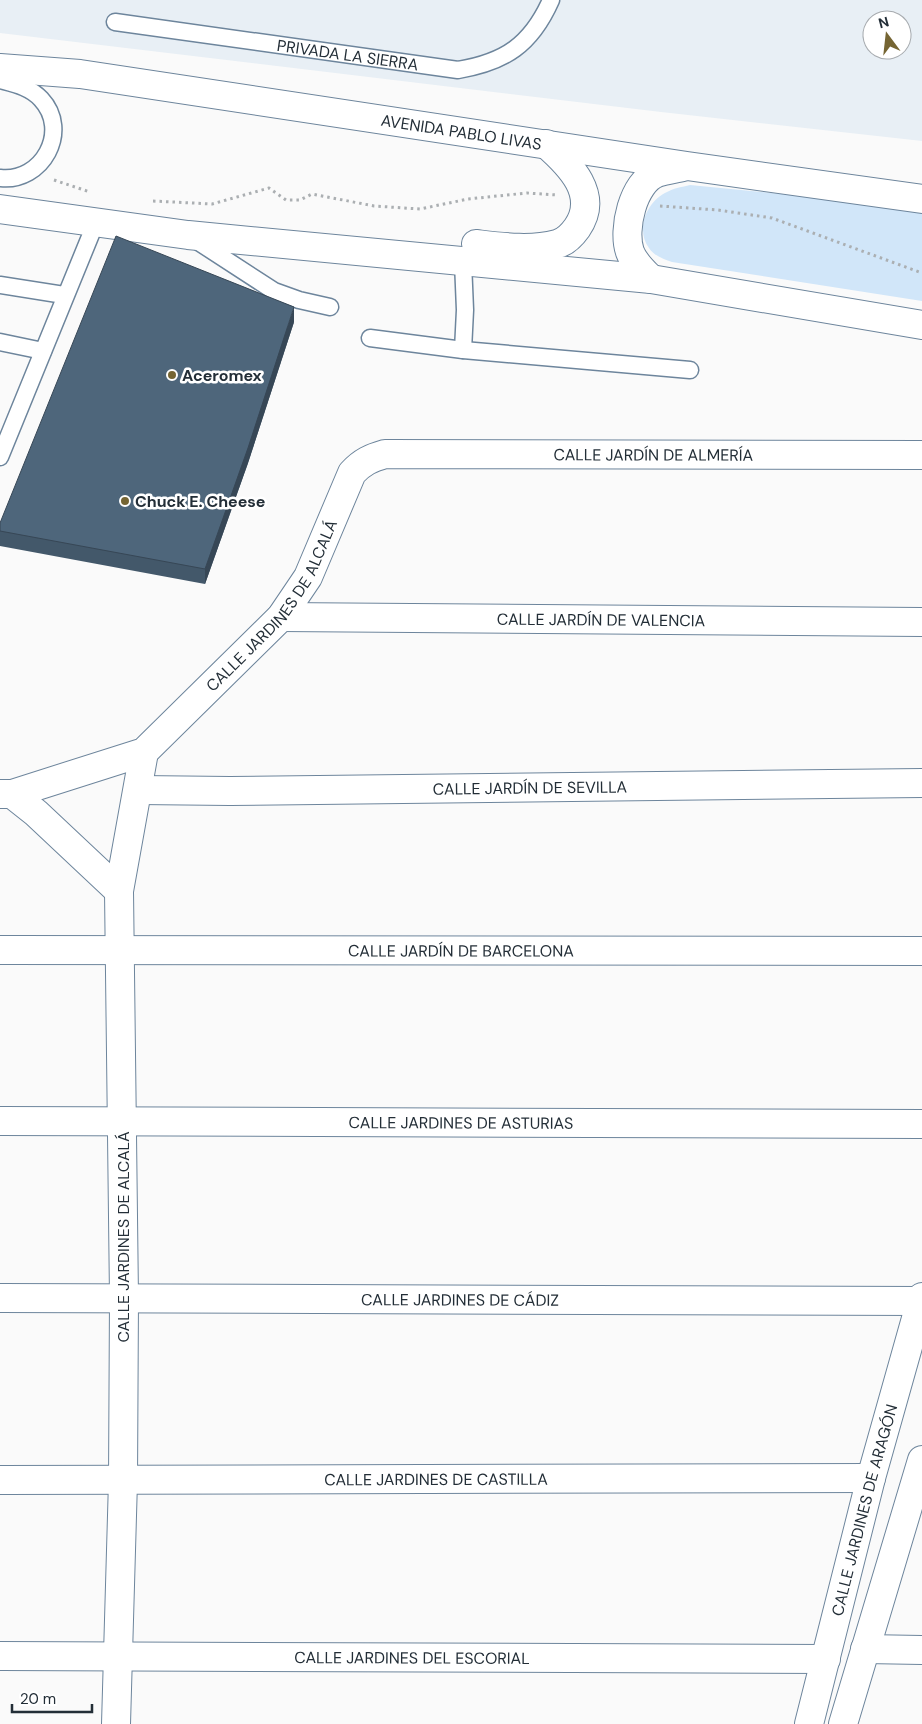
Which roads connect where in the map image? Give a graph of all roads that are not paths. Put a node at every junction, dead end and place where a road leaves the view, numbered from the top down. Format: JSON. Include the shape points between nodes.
{"nodes":[{"id":1,"x":551,"y":0,"type":"edge"},
{"id":2,"x":115,"y":22,"type":"dead end"},
{"id":3,"x":0,"y":68,"type":"edge"},
{"id":4,"x":0,"y":80,"type":"edge"},
{"id":5,"x":546,"y":144,"type":"junction"},
{"id":6,"x":687,"y":166,"type":"junction"},
{"id":7,"x":0,"y":178,"type":"edge"},
{"id":8,"x":922,"y":199,"type":"edge"},
{"id":9,"x":0,"y":209,"type":"edge"},
{"id":10,"x":96,"y":222,"type":"junction"},
{"id":11,"x":188,"y":235,"type":"junction"},
{"id":12,"x":316,"y":248,"type":"junction"},
{"id":13,"x":463,"y":262,"type":"junction"},
{"id":14,"x":651,"y":279,"type":"junction"},
{"id":15,"x":0,"y":285,"type":"edge"},
{"id":16,"x":64,"y":295,"type":"junction"},
{"id":17,"x":330,"y":308,"type":"dead end"},
{"id":18,"x":922,"y":325,"type":"edge"},
{"id":19,"x":370,"y":338,"type":"dead end"},
{"id":20,"x":0,"y":342,"type":"edge"},
{"id":21,"x":463,"y":350,"type":"junction"},
{"id":22,"x":43,"y":351,"type":"junction"},
{"id":23,"x":690,"y":370,"type":"dead end"},
{"id":24,"x":385,"y":454,"type":"joint"},
{"id":25,"x":922,"y":455,"type":"edge"},
{"id":26,"x":0,"y":458,"type":"edge"},
{"id":27,"x":281,"y":617,"type":"junction"},
{"id":28,"x":922,"y":622,"type":"edge"},
{"id":29,"x":144,"y":752,"type":"junction"},
{"id":30,"x":922,"y":783,"type":"edge"},
{"id":31,"x":139,"y":790,"type":"junction"},
{"id":32,"x":6,"y":794,"type":"edge"},
{"id":33,"x":119,"y":891,"type":"junction"},
{"id":34,"x":0,"y":950,"type":"edge"},
{"id":35,"x":121,"y":950,"type":"junction"},
{"id":36,"x":922,"y":951,"type":"edge"},
{"id":37,"x":0,"y":1121,"type":"edge"},
{"id":38,"x":123,"y":1122,"type":"junction"},
{"id":39,"x":922,"y":1124,"type":"edge"},
{"id":40,"x":0,"y":1298,"type":"edge"},
{"id":41,"x":124,"y":1298,"type":"junction"},
{"id":42,"x":921,"y":1299,"type":"edge"},
{"id":43,"x":920,"y":1476,"type":"edge"},
{"id":44,"x":871,"y":1478,"type":"junction"},
{"id":45,"x":0,"y":1480,"type":"edge"},
{"id":46,"x":123,"y":1481,"type":"junction"},
{"id":47,"x":865,"y":1650,"type":"junction"},
{"id":48,"x":922,"y":1650,"type":"edge"},
{"id":49,"x":0,"y":1656,"type":"edge"},
{"id":50,"x":117,"y":1656,"type":"junction"},
{"id":51,"x":826,"y":1659,"type":"junction"},
{"id":52,"x":116,"y":1724,"type":"edge"},
{"id":53,"x":809,"y":1724,"type":"edge"},
{"id":54,"x":843,"y":1724,"type":"edge"}],
"edges":[{"from":1,"to":2,"type":"lane","name":"PRIVADA LA SIERRA","via":[[544,16],[526,39],[506,56],[458,70]]},
{"from":3,"to":5,"type":"street","name":"AVENIDA PABLO LIVAS","via":[[80,74]]},
{"from":4,"to":7,"type":"lane","via":[[23,86],[45,104],[52,117],[53,138],[49,152],[40,164],[12,178]]},
{"from":5,"to":6,"type":"street","name":"AVENIDA PABLO LIVAS"},
{"from":5,"to":12,"type":"street","via":[[563,159],[587,198],[583,220],[571,236],[558,244],[508,247],[385,237]]},
{"from":6,"to":8,"type":"street","name":"AVENIDA PABLO LIVAS"},
{"from":6,"to":14,"type":"street","via":[[651,176],[632,204],[628,229],[630,251],[636,264]]},
{"from":9,"to":10,"type":"street"},
{"from":10,"to":11,"type":"street"},
{"from":10,"to":16,"type":"lane"},
{"from":11,"to":12,"type":"street"},
{"from":11,"to":17,"type":"lane","via":[[274,291]]},
{"from":12,"to":13,"type":"street"},
{"from":13,"to":14,"type":"street"},
{"from":13,"to":21,"type":"lane"},
{"from":14,"to":18,"type":"street"},
{"from":15,"to":16,"type":"lane"},
{"from":16,"to":22,"type":"lane"},
{"from":19,"to":21,"type":"lane"},
{"from":20,"to":22,"type":"lane"},
{"from":21,"to":23,"type":"lane"},
{"from":22,"to":26,"type":"lane"},
{"from":24,"to":25,"type":"street","name":"CALLE JARDÍN DE ALMERÍA"},
{"from":24,"to":27,"type":"street","name":"CALLE JARDINES DE ALCALÁ","via":[[360,464],[352,473],[308,577]]},
{"from":27,"to":28,"type":"street","name":"CALLE JARDÍN DE VALENCIA"},
{"from":27,"to":29,"type":"street","name":"CALLE JARDINES DE ALCALÁ"},
{"from":29,"to":31,"type":"street","name":"CALLE JARDINES DE ALCALÁ"},
{"from":29,"to":32,"type":"street","name":"CALLE JARDINES DE ALCALÁ","via":[[61,780]]},
{"from":30,"to":31,"type":"street","name":"CALLE JARDÍN DE SEVILLA"},
{"from":31,"to":33,"type":"street","name":"CALLE JARDINES DE ALCALÁ"},
{"from":32,"to":33,"type":"street","via":[[36,813]]},
{"from":33,"to":35,"type":"street","name":"CALLE JARDINES DE ALCALÁ"},
{"from":34,"to":35,"type":"street","name":"CALLE JARDÍN DE BARCELONA"},
{"from":35,"to":36,"type":"street","name":"CALLE JARDÍN DE BARCELONA"},
{"from":35,"to":38,"type":"street","name":"CALLE JARDINES DE ALCALÁ"},
{"from":37,"to":38,"type":"street","name":"CALLE JARDINES DE ASTURIAS"},
{"from":38,"to":39,"type":"street","name":"CALLE JARDINES DE ASTURIAS"},
{"from":38,"to":41,"type":"street","name":"CALLE JARDINES DE ALCALÁ"},
{"from":40,"to":41,"type":"street","name":"CALLE JARDINES DE CÁDIZ"},
{"from":41,"to":42,"type":"street","name":"CALLE JARDINES DE CÁDIZ"},
{"from":41,"to":46,"type":"street","name":"CALLE JARDINES DE ALCALÁ"},
{"from":42,"to":44,"type":"street","name":"CALLE JARDINES DE ARAGÓN"},
{"from":43,"to":47,"type":"street"},
{"from":44,"to":46,"type":"street","name":"CALLE JARDINES DE CASTILLA"},
{"from":44,"to":51,"type":"street","name":"CALLE JARDINES DE ARAGÓN"},
{"from":45,"to":46,"type":"street","name":"CALLE JARDINES DE CASTILLA"},
{"from":46,"to":50,"type":"street","name":"CALLE JARDINES DE ALCALÁ"},
{"from":47,"to":48,"type":"street"},
{"from":47,"to":54,"type":"street"},
{"from":49,"to":50,"type":"street","name":"CALLE JARDINES DEL ESCORIAL"},
{"from":50,"to":51,"type":"street","name":"CALLE JARDINES DEL ESCORIAL"},
{"from":50,"to":52,"type":"street","name":"CALLE JARDINES DE ALCALÁ"},
{"from":51,"to":53,"type":"street","name":"CALLE JARDINES DE ARAGÓN"}]}
